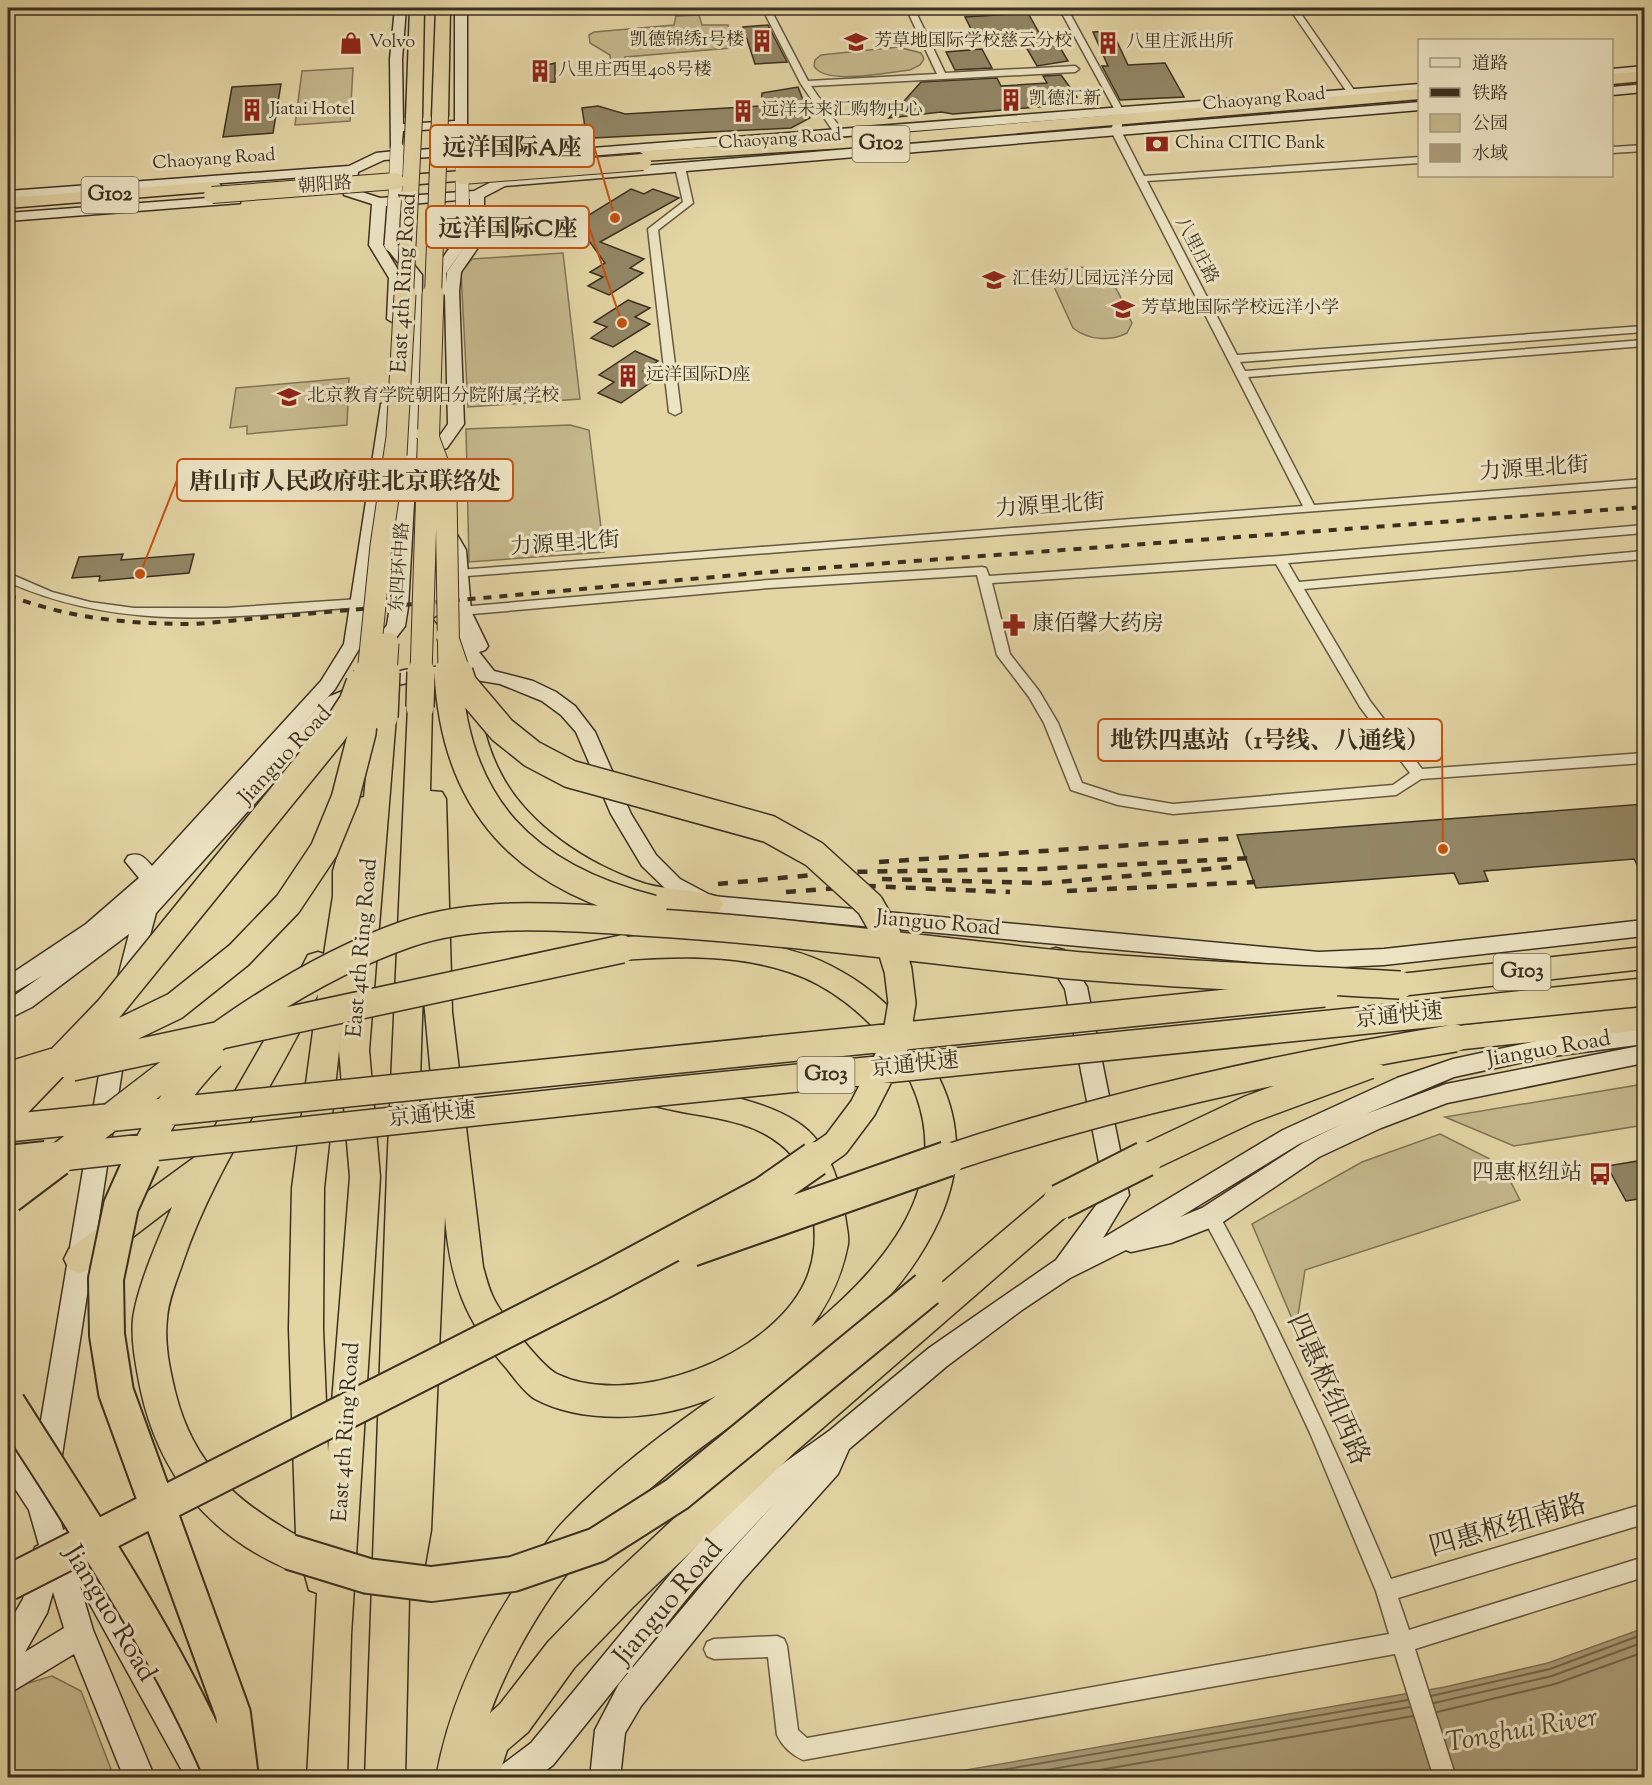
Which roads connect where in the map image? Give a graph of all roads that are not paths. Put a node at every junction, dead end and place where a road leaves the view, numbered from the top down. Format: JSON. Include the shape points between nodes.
{"nodes":[{"id":1,"x":400,"y":8,"type":"edge"},
{"id":2,"x":417,"y":8,"type":"edge"},
{"id":3,"x":443,"y":8,"type":"edge"},
{"id":4,"x":461,"y":8,"type":"edge"},
{"id":5,"x":766,"y":8,"type":"edge"},
{"id":6,"x":910,"y":8,"type":"edge"},
{"id":7,"x":1063,"y":8,"type":"edge"},
{"id":8,"x":1293,"y":8,"type":"edge"},
{"id":9,"x":460,"y":39,"type":"junction"},
{"id":10,"x":396,"y":59,"type":"junction"},
{"id":11,"x":1075,"y":69,"type":"dead end"},
{"id":12,"x":1644,"y":70,"type":"edge"},
{"id":13,"x":1613,"y":72,"type":"edge"},
{"id":14,"x":942,"y":76,"type":"junction"},
{"id":15,"x":1644,"y":78,"type":"edge"},
{"id":16,"x":1613,"y":81,"type":"edge"},
{"id":17,"x":806,"y":84,"type":"junction"},
{"id":18,"x":1418,"y":88,"type":"edge"},
{"id":19,"x":1644,"y":88,"type":"edge"},
{"id":20,"x":1613,"y":91,"type":"edge"},
{"id":21,"x":1352,"y":93,"type":"junction"},
{"id":22,"x":1418,"y":96,"type":"edge"},
{"id":23,"x":1418,"y":106,"type":"edge"},
{"id":24,"x":474,"y":118,"type":"dead end"},
{"id":25,"x":1118,"y":122,"type":"junction"},
{"id":26,"x":406,"y":123,"type":"junction"},
{"id":27,"x":461,"y":124,"type":"junction"},
{"id":28,"x":840,"y":135,"type":"junction"},
{"id":29,"x":705,"y":144,"type":"junction"},
{"id":30,"x":382,"y":147,"type":"junction"},
{"id":31,"x":1644,"y":148,"type":"edge"},
{"id":32,"x":1613,"y":150,"type":"edge"},
{"id":33,"x":502,"y":159,"type":"junction"},
{"id":34,"x":643,"y":159,"type":"junction"},
{"id":35,"x":1418,"y":160,"type":"edge"},
{"id":36,"x":715,"y":164,"type":"junction"},
{"id":37,"x":680,"y":167,"type":"junction"},
{"id":38,"x":352,"y":170,"type":"junction"},
{"id":39,"x":462,"y":173,"type":"junction"},
{"id":40,"x":396,"y":178,"type":"junction"},
{"id":41,"x":1141,"y":179,"type":"junction"},
{"id":42,"x":502,"y":182,"type":"junction"},
{"id":43,"x":124,"y":186,"type":"junction"},
{"id":44,"x":213,"y":191,"type":"junction"},
{"id":45,"x":350,"y":192,"type":"junction"},
{"id":46,"x":8,"y":195,"type":"edge"},
{"id":47,"x":477,"y":195,"type":"junction"},
{"id":48,"x":379,"y":202,"type":"junction"},
{"id":49,"x":8,"y":203,"type":"edge"},
{"id":50,"x":8,"y":209,"type":"edge"},
{"id":51,"x":120,"y":209,"type":"junction"},
{"id":52,"x":8,"y":217,"type":"edge"},
{"id":53,"x":438,"y":307,"type":"junction"},
{"id":54,"x":452,"y":320,"type":"junction"},
{"id":55,"x":1644,"y":330,"type":"edge"},
{"id":56,"x":437,"y":335,"type":"junction"},
{"id":57,"x":1644,"y":343,"type":"edge"},
{"id":58,"x":1233,"y":359,"type":"junction"},
{"id":59,"x":1242,"y":374,"type":"junction"},
{"id":60,"x":436,"y":403,"type":"junction"},
{"id":61,"x":675,"y":412,"type":"dead end"},
{"id":62,"x":456,"y":419,"type":"junction"},
{"id":63,"x":392,"y":432,"type":"junction"},
{"id":64,"x":434,"y":439,"type":"junction"},
{"id":65,"x":1644,"y":483,"type":"edge"},
{"id":66,"x":1310,"y":508,"type":"junction"},
{"id":67,"x":441,"y":529,"type":"junction"},
{"id":68,"x":1644,"y":529,"type":"edge"},
{"id":69,"x":403,"y":541,"type":"junction"},
{"id":70,"x":1644,"y":555,"type":"edge"},
{"id":71,"x":1280,"y":560,"type":"junction"},
{"id":72,"x":458,"y":574,"type":"junction"},
{"id":73,"x":8,"y":578,"type":"edge"},
{"id":74,"x":984,"y":580,"type":"junction"},
{"id":75,"x":1294,"y":586,"type":"junction"},
{"id":76,"x":360,"y":603,"type":"junction"},
{"id":77,"x":460,"y":611,"type":"junction"},
{"id":78,"x":396,"y":626,"type":"junction"},
{"id":79,"x":446,"y":628,"type":"junction"},
{"id":80,"x":369,"y":663,"type":"junction"},
{"id":81,"x":475,"y":679,"type":"junction"},
{"id":82,"x":335,"y":702,"type":"junction"},
{"id":83,"x":420,"y":707,"type":"junction"},
{"id":84,"x":382,"y":749,"type":"junction"},
{"id":85,"x":1644,"y":758,"type":"edge"},
{"id":86,"x":1418,"y":774,"type":"junction"},
{"id":87,"x":135,"y":861,"type":"dead end"},
{"id":88,"x":158,"y":885,"type":"junction"},
{"id":89,"x":347,"y":896,"type":"junction"},
{"id":90,"x":710,"y":904,"type":"junction"},
{"id":91,"x":146,"y":910,"type":"junction"},
{"id":92,"x":967,"y":926,"type":"junction"},
{"id":93,"x":730,"y":927,"type":"junction"},
{"id":94,"x":1643,"y":930,"type":"edge"},
{"id":95,"x":1644,"y":958,"type":"edge"},
{"id":96,"x":1400,"y":985,"type":"junction"},
{"id":97,"x":8,"y":987,"type":"edge"},
{"id":98,"x":1644,"y":992,"type":"edge"},
{"id":99,"x":8,"y":1010,"type":"edge"},
{"id":100,"x":256,"y":1011,"type":"junction"},
{"id":101,"x":438,"y":1013,"type":"junction"},
{"id":102,"x":1644,"y":1018,"type":"edge"},
{"id":103,"x":1644,"y":1035,"type":"edge"},
{"id":104,"x":1454,"y":1053,"type":"junction"},
{"id":105,"x":1644,"y":1054,"type":"edge"},
{"id":106,"x":8,"y":1076,"type":"edge"},
{"id":107,"x":8,"y":1081,"type":"edge"},
{"id":108,"x":650,"y":1093,"type":"junction"},
{"id":109,"x":8,"y":1114,"type":"edge"},
{"id":110,"x":8,"y":1128,"type":"edge"},
{"id":111,"x":8,"y":1163,"type":"edge"},
{"id":112,"x":207,"y":1163,"type":"junction"},
{"id":113,"x":8,"y":1196,"type":"edge"},
{"id":114,"x":1060,"y":1202,"type":"junction"},
{"id":115,"x":1211,"y":1216,"type":"junction"},
{"id":116,"x":1113,"y":1245,"type":"junction"},
{"id":117,"x":80,"y":1259,"type":"junction"},
{"id":118,"x":1061,"y":1270,"type":"junction"},
{"id":119,"x":605,"y":1280,"type":"junction"},
{"id":120,"x":798,"y":1341,"type":"junction"},
{"id":121,"x":756,"y":1373,"type":"junction"},
{"id":122,"x":8,"y":1404,"type":"edge"},
{"id":123,"x":848,"y":1431,"type":"junction"},
{"id":124,"x":8,"y":1455,"type":"edge"},
{"id":125,"x":41,"y":1503,"type":"junction"},
{"id":126,"x":1644,"y":1514,"type":"edge"},
{"id":127,"x":1644,"y":1567,"type":"edge"},
{"id":128,"x":8,"y":1582,"type":"edge"},
{"id":129,"x":1386,"y":1591,"type":"junction"},
{"id":130,"x":80,"y":1634,"type":"junction"},
{"id":131,"x":332,"y":1635,"type":"junction"},
{"id":132,"x":1404,"y":1642,"type":"junction"},
{"id":133,"x":714,"y":1649,"type":"dead end"},
{"id":134,"x":8,"y":1652,"type":"edge"},
{"id":135,"x":388,"y":1672,"type":"junction"},
{"id":136,"x":8,"y":1679,"type":"edge"},
{"id":137,"x":469,"y":1753,"type":"edge"},
{"id":138,"x":140,"y":1778,"type":"edge"},
{"id":139,"x":203,"y":1778,"type":"edge"},
{"id":140,"x":223,"y":1778,"type":"edge"},
{"id":141,"x":241,"y":1778,"type":"edge"},
{"id":142,"x":327,"y":1778,"type":"edge"},
{"id":143,"x":385,"y":1778,"type":"edge"},
{"id":144,"x":478,"y":1778,"type":"edge"},
{"id":145,"x":510,"y":1778,"type":"edge"},
{"id":146,"x":605,"y":1778,"type":"edge"},
{"id":147,"x":1445,"y":1778,"type":"edge"}],
"edges":[{"from":1,"to":10,"type":"street","name":"东四环中路"},
{"from":2,"to":26,"type":"highway","name":"东四环中路"},
{"from":3,"to":64,"type":"highway","name":"East 4th Ring Road","bridge":true},
{"from":4,"to":9,"type":"street","name":"东四环中路"},
{"from":5,"to":17,"type":"street"},
{"from":6,"to":14,"type":"street"},
{"from":7,"to":25,"type":"street","name":"八里庄路"},
{"from":8,"to":21,"type":"street"},
{"from":9,"to":24,"type":"street","name":"东四环中路","via":[[472,86]]},
{"from":9,"to":27,"type":"street","name":"东四环中路"},
{"from":10,"to":26,"type":"street","name":"东四环中路"},
{"from":10,"to":30,"type":"street","name":"东四环中路"},
{"from":11,"to":14,"type":"street"},
{"from":12,"to":13,"type":"street"},
{"from":14,"to":17,"type":"street"},
{"from":15,"to":16,"type":"highway"},
{"from":17,"to":28,"type":"street"},
{"from":18,"to":21,"type":"street","name":"Chaoyang Road"},
{"from":19,"to":20,"type":"street"},
{"from":21,"to":25,"type":"street","name":"Chaoyang Road"},
{"from":22,"to":25,"type":"highway","name":"Chaoyang Road","number":"G102"},
{"from":23,"to":25,"type":"street","name":"Chaoyang Road"},
{"from":25,"to":28,"type":"street","name":"Chaoyang Road"},
{"from":25,"to":34,"type":"highway","name":"Chaoyang Road","number":"G102"},
{"from":25,"to":36,"type":"street","name":"Chaoyang Road"},
{"from":25,"to":41,"type":"street","name":"八里庄路"},
{"from":26,"to":27,"type":"street"},
{"from":26,"to":40,"type":"street","name":"东四环中路","bridge":true,"via":[[397,148]]},
{"from":26,"to":63,"type":"highway","name":"East 4th Ring Road","bridge":true},
{"from":27,"to":39,"type":"street","name":"东四环中路","bridge":true},
{"from":28,"to":29,"type":"street","name":"Chaoyang Road"},
{"from":29,"to":33,"type":"street","name":"Chaoyang Road"},
{"from":29,"to":34,"type":"highway"},
{"from":30,"to":33,"type":"street","via":[[477,144]]},
{"from":30,"to":38,"type":"street"},
{"from":31,"to":32,"type":"street"},
{"from":33,"to":42,"type":"street"},
{"from":34,"to":36,"type":"highway"},
{"from":34,"to":39,"type":"highway","name":"朝阳路","number":"G102","bridge":true},
{"from":35,"to":41,"type":"street"},
{"from":36,"to":37,"type":"street","name":"Chaoyang Road"},
{"from":37,"to":42,"type":"street","name":"Chaoyang Road"},
{"from":37,"to":61,"type":"street","via":[[687,203],[652,229]]},
{"from":38,"to":43,"type":"street","name":"Chaoyang Road"},
{"from":38,"to":45,"type":"street"},
{"from":39,"to":40,"type":"highway","name":"朝阳路","number":"G102","bridge":true},
{"from":39,"to":53,"type":"street","name":"东四环中路","bridge":true,"via":[[463,239],[439,273]]},
{"from":40,"to":44,"type":"highway","name":"朝阳路","number":"G102","bridge":true},
{"from":40,"to":69,"type":"street","name":"东四环中路","bridge":true,"via":[[391,245],[415,275]]},
{"from":41,"to":58,"type":"street","name":"八里庄路"},
{"from":42,"to":47,"type":"street"},
{"from":43,"to":44,"type":"highway"},
{"from":43,"to":46,"type":"street","name":"Chaoyang Road"},
{"from":44,"to":49,"type":"highway","name":"朝阳路","number":"G102"},
{"from":44,"to":50,"type":"highway","name":"朝阳路","number":"G102"},
{"from":44,"to":51,"type":"highway"},
{"from":45,"to":48,"type":"street"},
{"from":45,"to":51,"type":"street","name":"Chaoyang Road"},
{"from":47,"to":48,"type":"street"},
{"from":47,"to":54,"type":"street","via":[[477,239],[454,272]]},
{"from":48,"to":63,"type":"street","via":[[376,245],[396,278]]},
{"from":51,"to":52,"type":"street","name":"Chaoyang Road"},
{"from":53,"to":54,"type":"street"},
{"from":53,"to":56,"type":"street","name":"东四环中路"},
{"from":54,"to":56,"type":"street"},
{"from":54,"to":62,"type":"street"},
{"from":55,"to":58,"type":"street"},
{"from":56,"to":60,"type":"street","name":"东四环中路"},
{"from":57,"to":59,"type":"street"},
{"from":58,"to":59,"type":"street","name":"八里庄路"},
{"from":59,"to":66,"type":"street","name":"八里庄路"},
{"from":60,"to":62,"type":"street"},
{"from":60,"to":64,"type":"street","name":"东四环中路"},
{"from":62,"to":64,"type":"street","via":[[456,424]]},
{"from":63,"to":76,"type":"street"},
{"from":63,"to":80,"type":"highway","bridge":true},
{"from":63,"to":84,"type":"highway","name":"East 4th Ring Road","bridge":true},
{"from":64,"to":67,"type":"street","name":"东四环中路"},
{"from":64,"to":79,"type":"highway","bridge":true,"via":[[447,493]]},
{"from":64,"to":83,"type":"highway","name":"East 4th Ring Road","bridge":true},
{"from":65,"to":66,"type":"street","name":"力源里北街"},
{"from":66,"to":72,"type":"street","name":"力源里北街"},
{"from":67,"to":69,"type":"street"},
{"from":67,"to":72,"type":"street","name":"东四环中路","via":[[458,551]]},
{"from":67,"to":79,"type":"street","name":"东四环中路","via":[[440,603]]},
{"from":68,"to":71,"type":"street"},
{"from":69,"to":78,"type":"street","name":"东四环中路"},
{"from":70,"to":75,"type":"street"},
{"from":71,"to":74,"type":"street"},
{"from":71,"to":75,"type":"street"},
{"from":72,"to":77,"type":"street","name":"东四环中路"},
{"from":73,"to":76,"type":"street","via":[[31,590],[71,602],[147,612],[192,614]]},
{"from":74,"to":77,"type":"street","via":[[982,571],[758,585]]},
{"from":74,"to":86,"type":"street","via":[[1004,655],[1051,723],[1076,786],[1118,800],[1173,808],[1396,790]]},
{"from":75,"to":86,"type":"street","via":[[1365,704]]},
{"from":76,"to":88,"type":"street","via":[[353,644],[328,685]]},
{"from":77,"to":79,"type":"street"},
{"from":77,"to":81,"type":"street","name":"东四环中路","via":[[466,628],[482,648]]},
{"from":78,"to":79,"type":"street","via":[[410,631]]},
{"from":78,"to":82,"type":"street","name":"东四环中路"},
{"from":79,"to":81,"type":"highway","bridge":true},
{"from":79,"to":93,"type":"highway","bridge":true,"via":[[453,722],[465,765],[482,801],[510,834],[565,877],[614,900]]},
{"from":80,"to":106,"type":"highway","bridge":true,"via":[[362,733],[345,799],[324,850],[288,904],[239,955],[175,1006],[67,1058]]},
{"from":80,"to":109,"type":"highway","bridge":true,"via":[[333,733],[109,1009]]},
{"from":81,"to":82,"type":"street","name":"Jianguo Road","via":[[451,672],[406,676],[375,684]]},
{"from":81,"to":90,"type":"street","name":"Jianguo Road","via":[[548,694],[582,727],[648,861],[674,886]]},
{"from":81,"to":90,"type":"highway","via":[[467,711],[481,757],[494,783],[527,824],[549,845],[596,876],[647,895]]},
{"from":81,"to":119,"type":"highway","bridge":true,"via":[[502,730],[532,754],[570,774],[769,829],[814,854],[870,905],[887,935],[898,970],[902,1003],[895,1045],[863,1108],[836,1144],[765,1194]]},
{"from":82,"to":88,"type":"street","name":"Jianguo Road"},
{"from":83,"to":101,"type":"highway","via":[[431,730]]},
{"from":83,"to":135,"type":"highway","name":"East 4th Ring Road"},
{"from":84,"to":89,"type":"highway","via":[[346,871]]},
{"from":84,"to":131,"type":"highway","name":"East 4th Ring Road","via":[[354,1050],[365,1177]]},
{"from":85,"to":86,"type":"street"},
{"from":87,"to":88,"type":"street"},
{"from":88,"to":91,"type":"street","name":"Jianguo Road"},
{"from":88,"to":97,"type":"street"},
{"from":89,"to":112,"type":"highway","via":[[304,998]]},
{"from":89,"to":131,"type":"highway","via":[[323,1053],[308,1188],[306,1329],[313,1528]]},
{"from":90,"to":92,"type":"street","name":"Jianguo Road"},
{"from":91,"to":99,"type":"street","name":"Jianguo Road"},
{"from":91,"to":117,"type":"street","via":[[120,1012]]},
{"from":92,"to":94,"type":"street","name":"Jianguo Road","via":[[1319,960],[1384,957]]},
{"from":92,"to":118,"type":"street","via":[[1010,936],[1059,957],[1076,987],[1117,1195]]},
{"from":93,"to":96,"type":"highway","bridge":true,"via":[[1063,964]]},
{"from":93,"to":100,"type":"highway","bridge":true,"via":[[551,916],[477,920],[411,933],[342,960]]},
{"from":95,"to":96,"type":"highway","name":"京通快速","number":"G103"},
{"from":96,"to":110,"type":"highway","name":"京通快速","number":"G103","bridge":true},
{"from":98,"to":108,"type":"highway","name":"京通快速","number":"G103","bridge":true},
{"from":100,"to":113,"type":"highway","bridge":true,"via":[[120,1108]]},
{"from":100,"to":141,"type":"highway","bridge":true,"via":[[195,1072],[151,1137],[121,1206],[106,1279],[107,1335],[116,1392],[232,1714]]},
{"from":101,"to":121,"type":"highway","via":[[467,1269],[486,1318],[545,1387],[598,1401],[657,1398]]},
{"from":101,"to":135,"type":"highway","via":[[413,1530]]},
{"from":102,"to":104,"type":"highway"},
{"from":103,"to":104,"type":"street","name":"Jianguo Road","via":[[1546,1048]]},
{"from":104,"to":114,"type":"highway","bridge":true,"via":[[1350,1071],[1285,1094]]},
{"from":104,"to":116,"type":"street","name":"Jianguo Road","via":[[1405,1085],[1291,1137]]},
{"from":104,"to":119,"type":"highway","bridge":true,"via":[[1331,1058],[1049,1127],[915,1170]]},
{"from":105,"to":115,"type":"street","via":[[1446,1094],[1373,1121],[1311,1150]]},
{"from":107,"to":120,"type":"highway","bridge":true,"via":[[622,949],[677,945],[739,948],[798,961],[837,981],[873,1007],[905,1043],[928,1083],[942,1142],[933,1190],[910,1246],[870,1297]]},
{"from":108,"to":111,"type":"highway","name":"京通快速","number":"G103","bridge":true},
{"from":108,"to":120,"type":"highway","via":[[753,1116],[786,1131],[807,1150],[831,1203],[834,1238],[828,1269]]},
{"from":112,"to":114,"type":"highway","bridge":true,"via":[[183,1215],[150,1318],[153,1367],[162,1413],[185,1466],[223,1510],[290,1552],[368,1576],[431,1584],[513,1574],[597,1545],[676,1494],[927,1289]]},
{"from":112,"to":117,"type":"highway"},
{"from":114,"to":137,"type":"highway","via":[[783,1440],[612,1601],[561,1655],[514,1718]]},
{"from":115,"to":116,"type":"street","via":[[1171,1232]]},
{"from":115,"to":129,"type":"street","name":"四惠枢纽西路","via":[[1270,1327]]},
{"from":116,"to":118,"type":"street","name":"Jianguo Road"},
{"from":117,"to":125,"type":"street"},
{"from":118,"to":123,"type":"street","name":"Jianguo Road","via":[[938,1357]]},
{"from":119,"to":128,"type":"highway","bridge":true},
{"from":120,"to":121,"type":"highway"},
{"from":121,"to":137,"type":"highway","via":[[578,1531],[516,1616],[488,1671]]},
{"from":122,"to":140,"type":"highway","bridge":true,"via":[[151,1632],[200,1720]]},
{"from":123,"to":145,"type":"street","name":"Jianguo Road","via":[[763,1495],[683,1581],[542,1754]]},
{"from":123,"to":146,"type":"street","via":[[828,1466],[732,1570],[630,1695],[610,1730]]},
{"from":124,"to":125,"type":"street","name":"Jianguo Road"},
{"from":125,"to":130,"type":"street"},
{"from":125,"to":134,"type":"street","via":[[46,1551],[37,1603]]},
{"from":125,"to":139,"type":"street","name":"Jianguo Road","via":[[93,1580]]},
{"from":126,"to":129,"type":"street","name":"四惠枢纽南路"},
{"from":127,"to":132,"type":"street"},
{"from":129,"to":132,"type":"street","name":"四惠枢纽西路"},
{"from":130,"to":136,"type":"street"},
{"from":130,"to":138,"type":"street"},
{"from":131,"to":142,"type":"highway","name":"East 4th Ring Road"},
{"from":132,"to":133,"type":"street","via":[[803,1749],[788,1735],[777,1646]]},
{"from":132,"to":147,"type":"street","name":"四惠枢纽西路"},
{"from":135,"to":143,"type":"highway","name":"East 4th Ring Road"},
{"from":137,"to":144,"type":"highway"}]}
